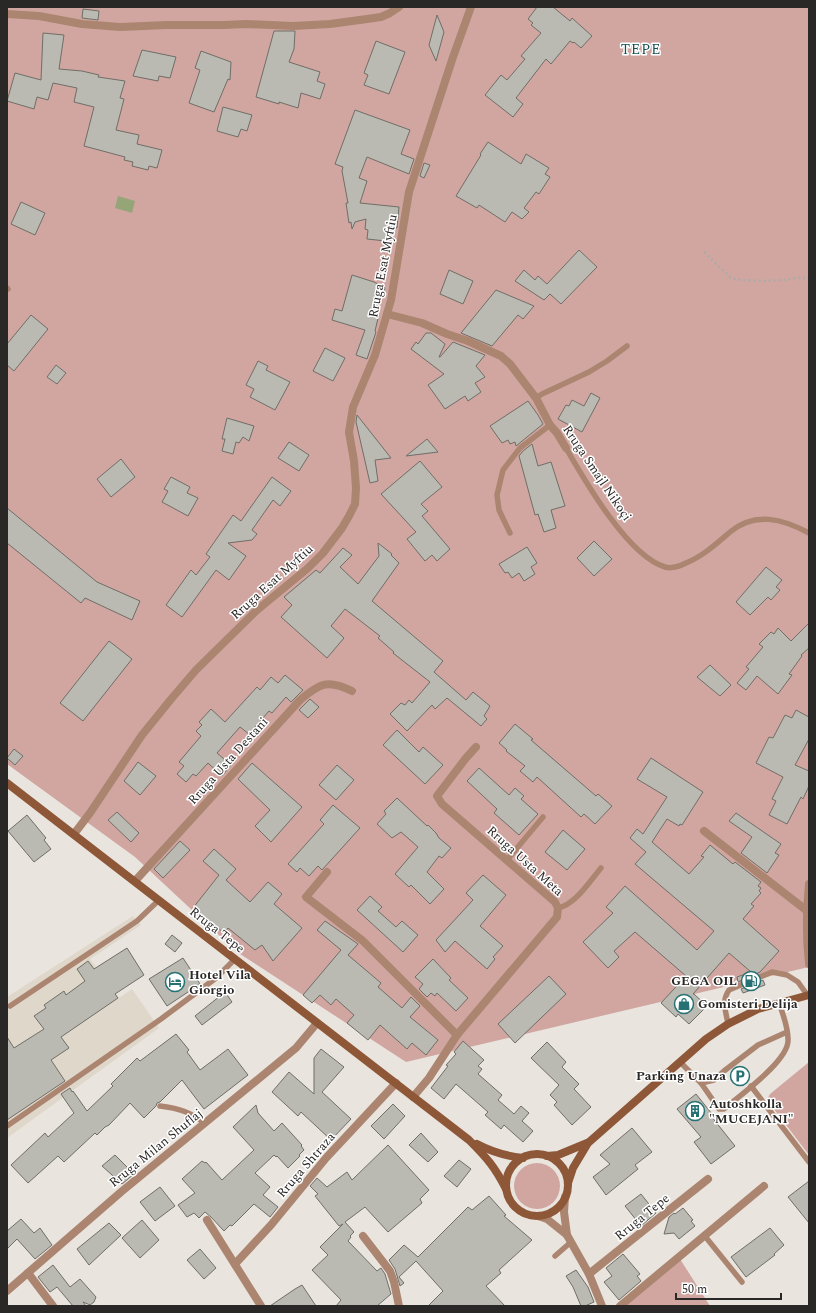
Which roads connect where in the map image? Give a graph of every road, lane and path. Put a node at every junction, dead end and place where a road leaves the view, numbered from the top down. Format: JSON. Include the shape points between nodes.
{"nodes":[{"id":1,"x":399,"y":7,"type":"edge"},
{"id":2,"x":471,"y":7,"type":"edge"},
{"id":3,"x":7,"y":14,"type":"edge"},
{"id":4,"x":704,"y":252,"type":"dead end"},
{"id":5,"x":809,"y":280,"type":"edge"},
{"id":6,"x":387,"y":314,"type":"junction"},
{"id":7,"x":627,"y":346,"type":"dead end"},
{"id":8,"x":536,"y":398,"type":"junction"},
{"id":9,"x":550,"y":425,"type":"junction"},
{"id":10,"x":566,"y":448,"type":"joint"},
{"id":11,"x":510,"y":533,"type":"dead end"},
{"id":12,"x":809,"y":533,"type":"edge"},
{"id":13,"x":352,"y":691,"type":"dead end"},
{"id":14,"x":476,"y":747,"type":"dead end"},
{"id":15,"x":7,"y":782,"type":"edge"},
{"id":16,"x":543,"y":817,"type":"dead end"},
{"id":17,"x":704,"y":831,"type":"dead end"},
{"id":18,"x":74,"y":834,"type":"junction"},
{"id":19,"x":507,"y":860,"type":"junction"},
{"id":20,"x":601,"y":868,"type":"dead end"},
{"id":21,"x":327,"y":872,"type":"dead end"},
{"id":22,"x":135,"y":881,"type":"junction"},
{"id":23,"x":809,"y":884,"type":"edge"},
{"id":24,"x":159,"y":900,"type":"junction"},
{"id":25,"x":558,"y":908,"type":"junction"},
{"id":26,"x":806,"y":910,"type":"junction"},
{"id":27,"x":235,"y":959,"type":"junction"},
{"id":28,"x":809,"y":964,"type":"edge"},
{"id":29,"x":809,"y":996,"type":"edge"},
{"id":30,"x":779,"y":1003,"type":"junction"},
{"id":31,"x":10,"y":1006,"type":"dead end"},
{"id":32,"x":317,"y":1023,"type":"junction"},
{"id":33,"x":728,"y":1024,"type":"junction"},
{"id":34,"x":787,"y":1032,"type":"junction"},
{"id":35,"x":457,"y":1036,"type":"junction"},
{"id":36,"x":680,"y":1062,"type":"junction"},
{"id":37,"x":396,"y":1083,"type":"junction"},
{"id":38,"x":701,"y":1084,"type":"junction"},
{"id":39,"x":751,"y":1086,"type":"junction"},
{"id":40,"x":413,"y":1097,"type":"junction"},
{"id":41,"x":160,"y":1106,"type":"dead end"},
{"id":42,"x":204,"y":1124,"type":"junction"},
{"id":43,"x":7,"y":1126,"type":"edge"},
{"id":44,"x":469,"y":1140,"type":"junction"},
{"id":45,"x":588,"y":1143,"type":"junction"},
{"id":46,"x":547,"y":1156,"type":"junction"},
{"id":47,"x":523,"y":1158,"type":"junction"},
{"id":48,"x":809,"y":1162,"type":"edge"},
{"id":49,"x":708,"y":1179,"type":"dead end"},
{"id":50,"x":568,"y":1183,"type":"junction"},
{"id":51,"x":764,"y":1186,"type":"dead end"},
{"id":52,"x":506,"y":1189,"type":"junction"},
{"id":53,"x":565,"y":1198,"type":"junction"},
{"id":54,"x":538,"y":1216,"type":"junction"},
{"id":55,"x":207,"y":1220,"type":"dead end"},
{"id":56,"x":704,"y":1235,"type":"junction"},
{"id":57,"x":363,"y":1236,"type":"dead end"},
{"id":58,"x":569,"y":1239,"type":"junction"},
{"id":59,"x":555,"y":1256,"type":"dead end"},
{"id":60,"x":235,"y":1264,"type":"junction"},
{"id":61,"x":28,"y":1273,"type":"junction"},
{"id":62,"x":589,"y":1274,"type":"junction"},
{"id":63,"x":742,"y":1282,"type":"dead end"},
{"id":64,"x":7,"y":1291,"type":"edge"},
{"id":65,"x":53,"y":1306,"type":"edge"},
{"id":66,"x":261,"y":1306,"type":"edge"},
{"id":67,"x":399,"y":1306,"type":"edge"},
{"id":68,"x":602,"y":1306,"type":"edge"},
{"id":69,"x":620,"y":1306,"type":"edge"}],
"edges":[{"from":1,"to":3,"type":"street","via":[[381,17],[294,26],[167,24],[120,27]]},
{"from":2,"to":6,"type":"street","name":"Rruga Esat Myftiu","via":[[410,192]]},
{"from":4,"to":5,"type":"path","via":[[730,277],[745,280]]},
{"from":6,"to":8,"type":"street","name":"Rruga Smajl Nikoçi","via":[[422,323],[501,356]]},
{"from":6,"to":18,"type":"street","name":"Rruga Esat Myftiu","via":[[375,355],[353,407],[349,432],[356,488],[354,504],[342,528],[308,568],[256,610],[196,670],[142,735]]},
{"from":7,"to":8,"type":"lane","via":[[601,365]]},
{"from":8,"to":9,"type":"street","name":"Rruga Smajl Nikoçi"},
{"from":9,"to":10,"type":"street","name":"Rruga Smajl Nikoçi"},
{"from":9,"to":11,"type":"lane","name":"Rruga Smajl Nikoçi","via":[[520,448],[503,470],[497,495],[499,510]]},
{"from":10,"to":12,"type":"lane","name":"Rruga Smajl Nikoçi","via":[[585,481],[628,541],[666,568],[697,559],[731,530],[744,522],[758,518],[790,524]]},
{"from":13,"to":22,"type":"street","name":"Rruga Usta Destani","via":[[338,684],[324,684],[312,689]]},
{"from":14,"to":19,"type":"street","name":"Rruga Usta Meta","via":[[437,796],[442,804]]},
{"from":15,"to":18,"type":"main road","name":"Rruga Tepe"},
{"from":16,"to":19,"type":"lane"},
{"from":17,"to":26,"type":"street"},
{"from":18,"to":22,"type":"main road","name":"Rruga Tepe"},
{"from":19,"to":25,"type":"street","name":"Rruga Usta Meta","via":[[555,902]]},
{"from":20,"to":25,"type":"lane","via":[[575,899]]},
{"from":21,"to":35,"type":"street","via":[[306,897],[363,941]]},
{"from":22,"to":24,"type":"main road","name":"Rruga Tepe"},
{"from":23,"to":26,"type":"street"},
{"from":24,"to":27,"type":"main road","name":"Rruga Tepe"},
{"from":24,"to":31,"type":"lane","via":[[137,921]]},
{"from":25,"to":35,"type":"street","name":"Rruga Usta Meta","via":[[557,917]]},
{"from":26,"to":28,"type":"street"},
{"from":27,"to":32,"type":"main road","name":"Rruga Tepe"},
{"from":27,"to":43,"type":"lane","via":[[204,987]]},
{"from":29,"to":30,"type":"main road"},
{"from":29,"to":33,"type":"lane","via":[[798,982],[787,975],[772,972],[729,990],[724,1001]]},
{"from":30,"to":33,"type":"main road","via":[[758,1009]]},
{"from":30,"to":34,"type":"lane"},
{"from":32,"to":37,"type":"main road","name":"Rruga Tepe"},
{"from":32,"to":42,"type":"street","name":"Rruga Milan Shuflaj","via":[[296,1048]]},
{"from":33,"to":36,"type":"main road"},
{"from":34,"to":38,"type":"lane","via":[[758,1045],[714,1080]]},
{"from":34,"to":39,"type":"lane","via":[[789,1040],[778,1063]]},
{"from":35,"to":40,"type":"street","name":"Rruga Usta Meta"},
{"from":36,"to":38,"type":"lane"},
{"from":36,"to":45,"type":"main road"},
{"from":37,"to":40,"type":"main road","name":"Rruga Tepe"},
{"from":37,"to":60,"type":"street","name":"Rruga Shtraza","via":[[326,1158]]},
{"from":38,"to":39,"type":"lane","via":[[719,1109],[724,1109]]},
{"from":39,"to":48,"type":"lane"},
{"from":40,"to":44,"type":"main road","name":"Rruga Tepe"},
{"from":41,"to":42,"type":"lane","via":[[179,1109]]},
{"from":42,"to":61,"type":"street","name":"Rruga Milan Shuflaj"},
{"from":44,"to":47,"type":"main road","name":"Rruga Tepe","via":[[492,1152]]},
{"from":44,"to":52,"type":"main road","name":"Rruga Tepe","via":[[497,1170]]},
{"from":45,"to":46,"type":"main road","name":"Rruga Tepe","via":[[558,1155]]},
{"from":45,"to":50,"type":"main road","name":"Rruga Tepe","via":[[573,1168]]},
{"from":46,"to":47,"type":"main road","name":"Rruga Tepe","via":[[539,1154]]},
{"from":46,"to":50,"type":"main road","via":[[562,1166]]},
{"from":47,"to":52,"type":"main road","via":[[509,1171]]},
{"from":49,"to":62,"type":"street","name":"Rruga Tepe"},
{"from":50,"to":53,"type":"main road","name":"Rruga Tepe"},
{"from":51,"to":56,"type":"street"},
{"from":52,"to":54,"type":"main road","name":"Rruga Tepe","via":[[517,1209]]},
{"from":53,"to":54,"type":"main road","via":[[559,1207],[550,1213]]},
{"from":53,"to":58,"type":"street","name":"Rruga Tepe","via":[[564,1212]]},
{"from":54,"to":58,"type":"street","name":"Rruga Tepe","via":[[547,1219]]},
{"from":55,"to":60,"type":"street"},
{"from":56,"to":63,"type":"lane"},
{"from":56,"to":69,"type":"street"},
{"from":57,"to":67,"type":"street","via":[[390,1271]]},
{"from":58,"to":59,"type":"lane"},
{"from":58,"to":62,"type":"street","name":"Rruga Tepe"},
{"from":60,"to":66,"type":"street"},
{"from":61,"to":64,"type":"street","name":"Rruga Milan Shuflaj"},
{"from":61,"to":65,"type":"street"},
{"from":62,"to":68,"type":"street","name":"Rruga Tepe"}]}
